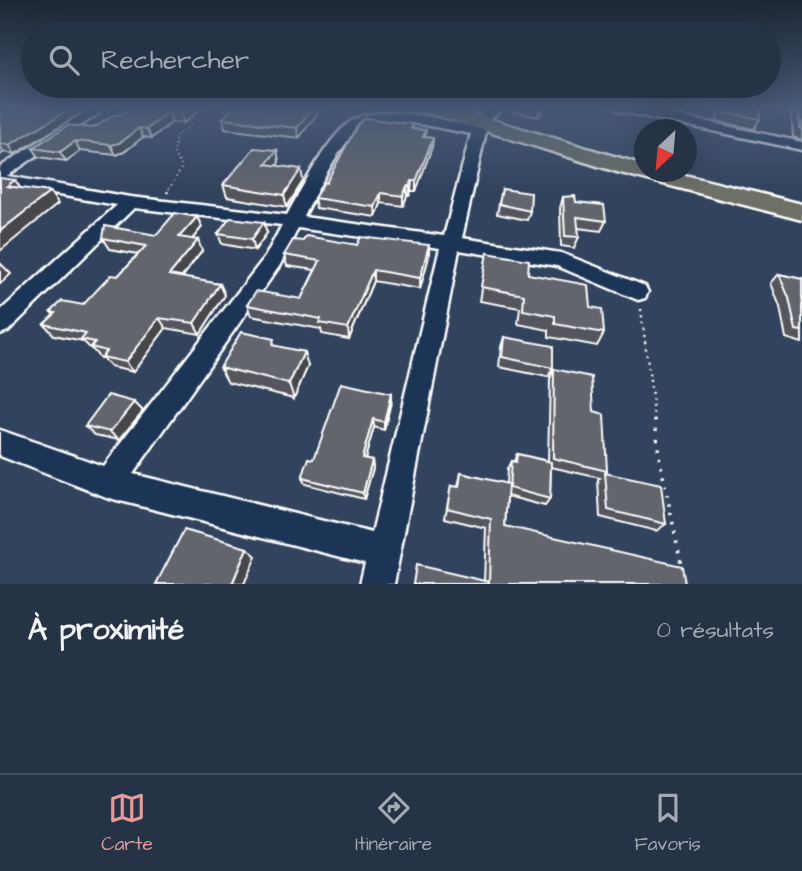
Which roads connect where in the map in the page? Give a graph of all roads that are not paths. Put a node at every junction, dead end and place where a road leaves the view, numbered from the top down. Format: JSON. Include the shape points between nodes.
{"nodes":[{"id":1,"x":60,"y":134,"type":"edge"},
{"id":2,"x":348,"y":134,"type":"edge"},
{"id":3,"x":476,"y":134,"type":"edge"},
{"id":4,"x":505,"y":134,"type":"edge"},
{"id":5,"x":748,"y":134,"type":"edge"},
{"id":6,"x":802,"y":146,"type":"edge"},
{"id":7,"x":0,"y":174,"type":"edge"},
{"id":8,"x":0,"y":180,"type":"edge"},
{"id":9,"x":130,"y":202,"type":"junction"},
{"id":10,"x":802,"y":212,"type":"edge"},
{"id":11,"x":292,"y":221,"type":"junction"},
{"id":12,"x":451,"y":243,"type":"junction"},
{"id":13,"x":638,"y":292,"type":"road end"},
{"id":14,"x":0,"y":325,"type":"edge"},
{"id":15,"x":0,"y":443,"type":"edge"},
{"id":16,"x":109,"y":483,"type":"junction"},
{"id":17,"x":385,"y":552,"type":"junction"},
{"id":18,"x":377,"y":584,"type":"edge"}],
"edges":[{"from":1,"to":7,"type":"street"},
{"from":2,"to":11,"type":"street"},
{"from":3,"to":12,"type":"street"},
{"from":4,"to":10,"type":"main road"},
{"from":5,"to":6,"type":"street"},
{"from":8,"to":9,"type":"street"},
{"from":9,"to":11,"type":"street"},
{"from":9,"to":14,"type":"street"},
{"from":11,"to":12,"type":"street"},
{"from":11,"to":16,"type":"street","via":[[272,260]]},
{"from":12,"to":13,"type":"street","via":[[561,260]]},
{"from":12,"to":17,"type":"street"},
{"from":15,"to":16,"type":"street"},
{"from":16,"to":17,"type":"street"},
{"from":17,"to":18,"type":"street"}]}
